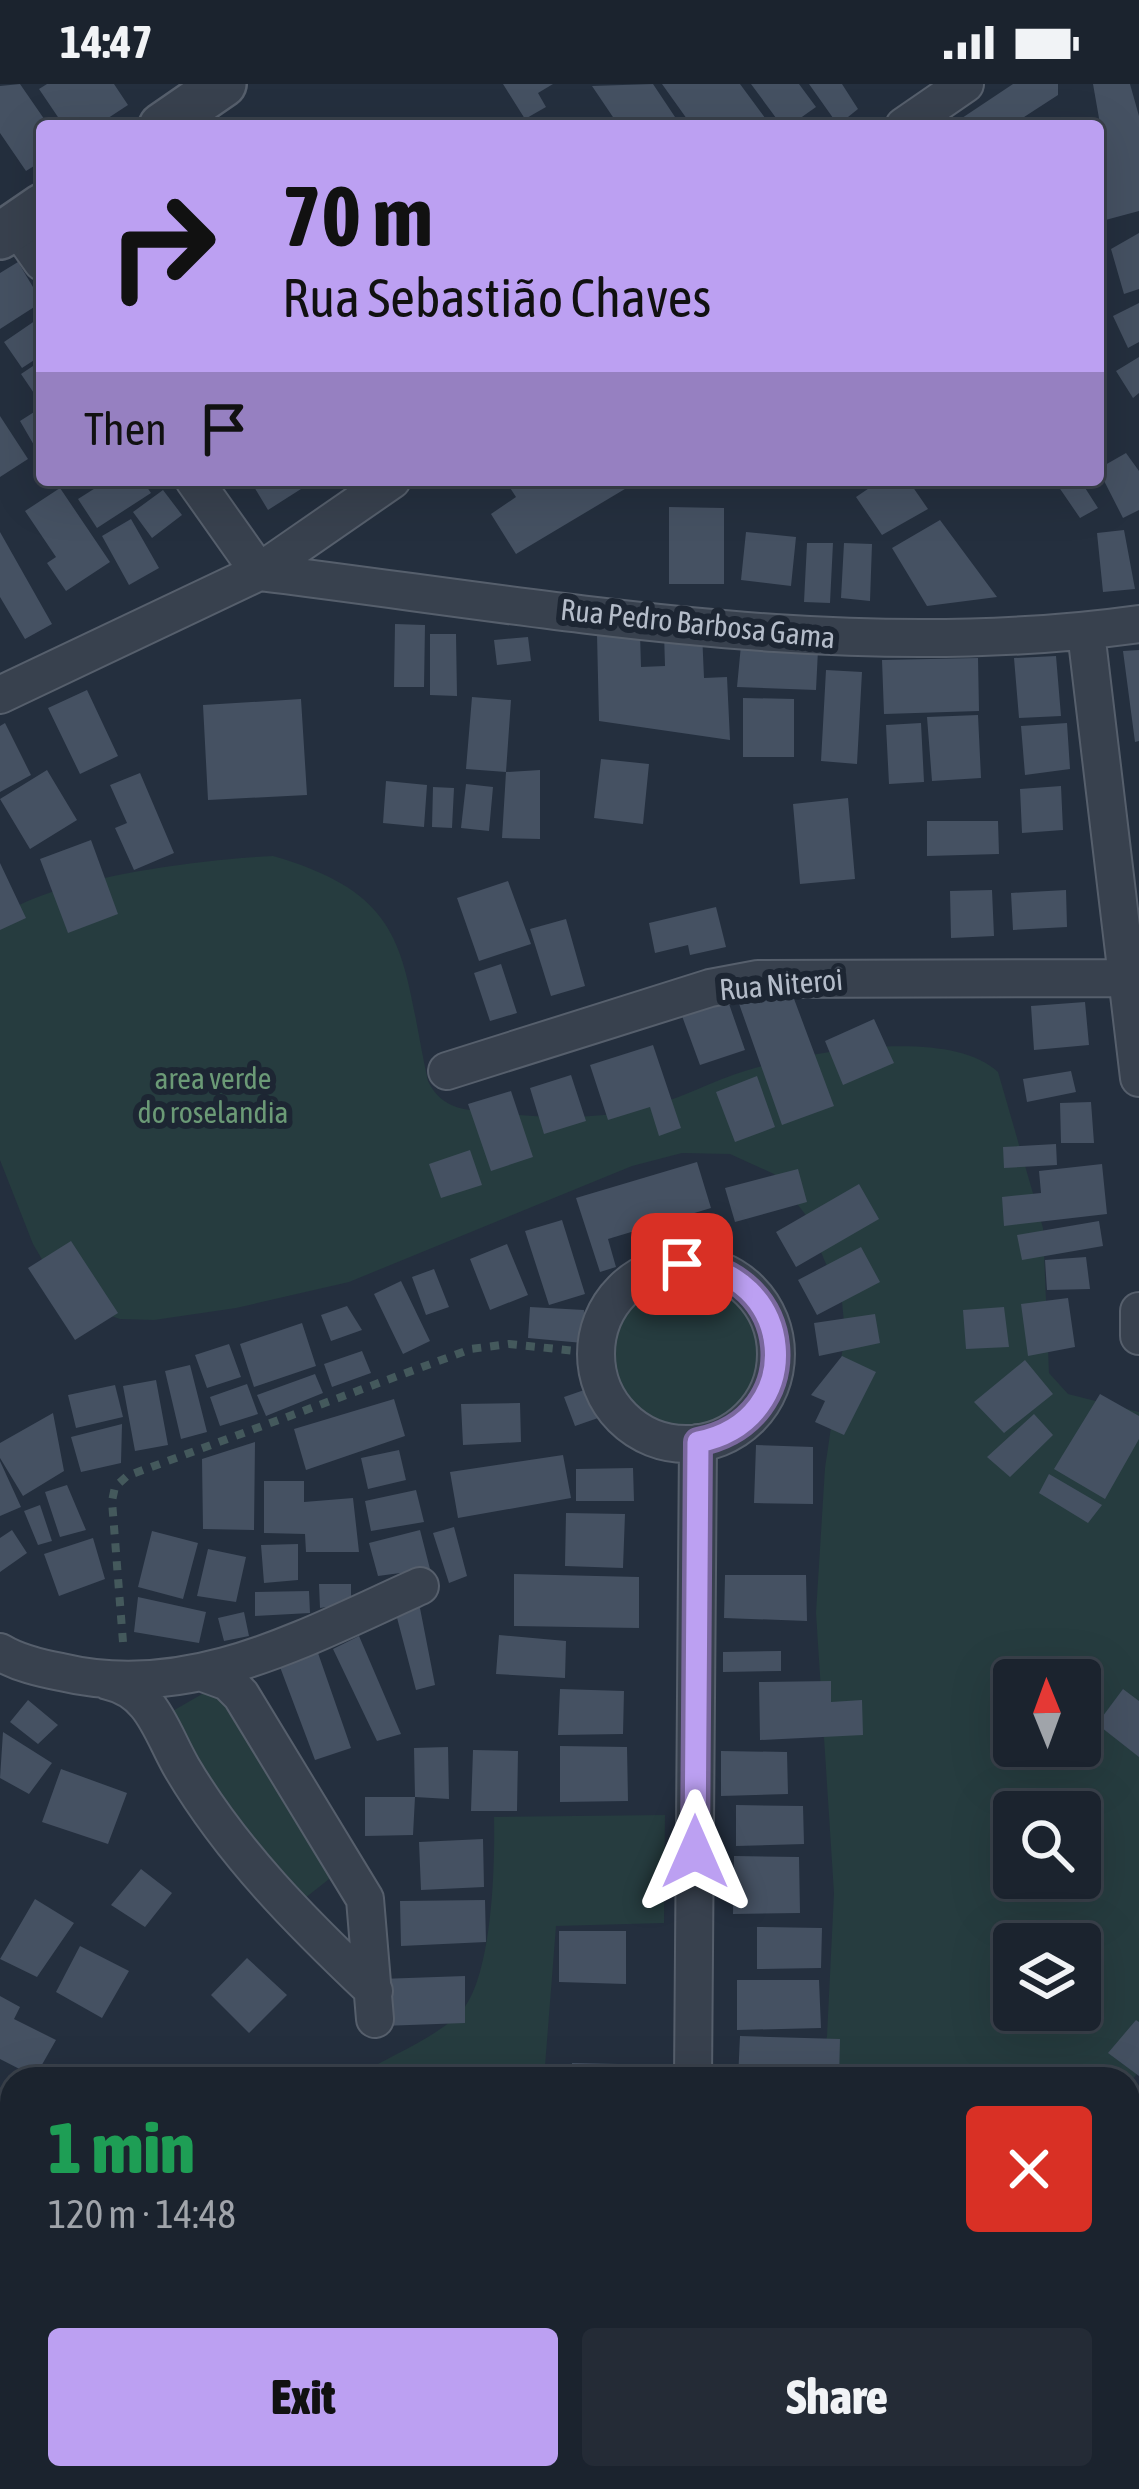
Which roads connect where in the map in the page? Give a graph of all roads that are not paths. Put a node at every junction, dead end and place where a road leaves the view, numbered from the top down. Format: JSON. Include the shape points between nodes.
{"nodes":[{"id":1,"x":224,"y":84,"type":"edge"},
{"id":2,"x":965,"y":84,"type":"edge"},
{"id":3,"x":170,"y":120,"type":"edge"},
{"id":4,"x":913,"y":120,"type":"edge"},
{"id":5,"x":19,"y":223,"type":"edge"},
{"id":6,"x":36,"y":252,"type":"edge"},
{"id":7,"x":198,"y":486,"type":"edge"},
{"id":8,"x":383,"y":486,"type":"edge"},
{"id":9,"x":259,"y":572,"type":"junction"},
{"id":10,"x":1139,"y":624,"type":"edge"},
{"id":11,"x":1086,"y":632,"type":"junction"},
{"id":12,"x":0,"y":695,"type":"edge"},
{"id":13,"x":1127,"y":978,"type":"junction"},
{"id":14,"x":447,"y":1071,"type":"dead end"},
{"id":15,"x":1139,"y":1078,"type":"edge"},
{"id":16,"x":1139,"y":1311,"type":"edge"},
{"id":17,"x":1139,"y":1336,"type":"edge"},
{"id":18,"x":698,"y":1442,"type":"junction"},
{"id":19,"x":420,"y":1586,"type":"dead end"},
{"id":20,"x":0,"y":1652,"type":"edge"},
{"id":21,"x":206,"y":1674,"type":"junction"},
{"id":22,"x":96,"y":1680,"type":"junction"},
{"id":23,"x":693,"y":2067,"type":"edge"}],
"edges":[{"from":1,"to":3,"type":"street"},
{"from":2,"to":4,"type":"street"},
{"from":5,"to":6,"type":"street"},
{"from":7,"to":9,"type":"street"},
{"from":8,"to":9,"type":"street"},
{"from":9,"to":11,"type":"street","name":"Rua Pedro Barbosa Gama","via":[[807,639]]},
{"from":9,"to":12,"type":"street"},
{"from":10,"to":11,"type":"street","name":"Rua Pedro Barbosa Gama"},
{"from":11,"to":13,"type":"street"},
{"from":13,"to":14,"type":"street","name":"Rua Niteroi","via":[[758,980]]},
{"from":13,"to":15,"type":"street"},
{"from":16,"to":17,"type":"street"},
{"from":18,"to":18,"type":"street","via":[[736,1428],[770,1386],[774,1332],[746,1286],[710,1267],[655,1269],[612,1302],[600,1326],[603,1390],[626,1421],[660,1439]]},
{"from":18,"to":23,"type":"street"},
{"from":19,"to":21,"type":"street"},
{"from":20,"to":22,"type":"street"},
{"from":21,"to":22,"type":"street"},
{"from":21,"to":22,"type":"street","via":[[242,1695],[359,1887],[370,1920],[375,2005],[216,1820],[145,1698]]}]}
